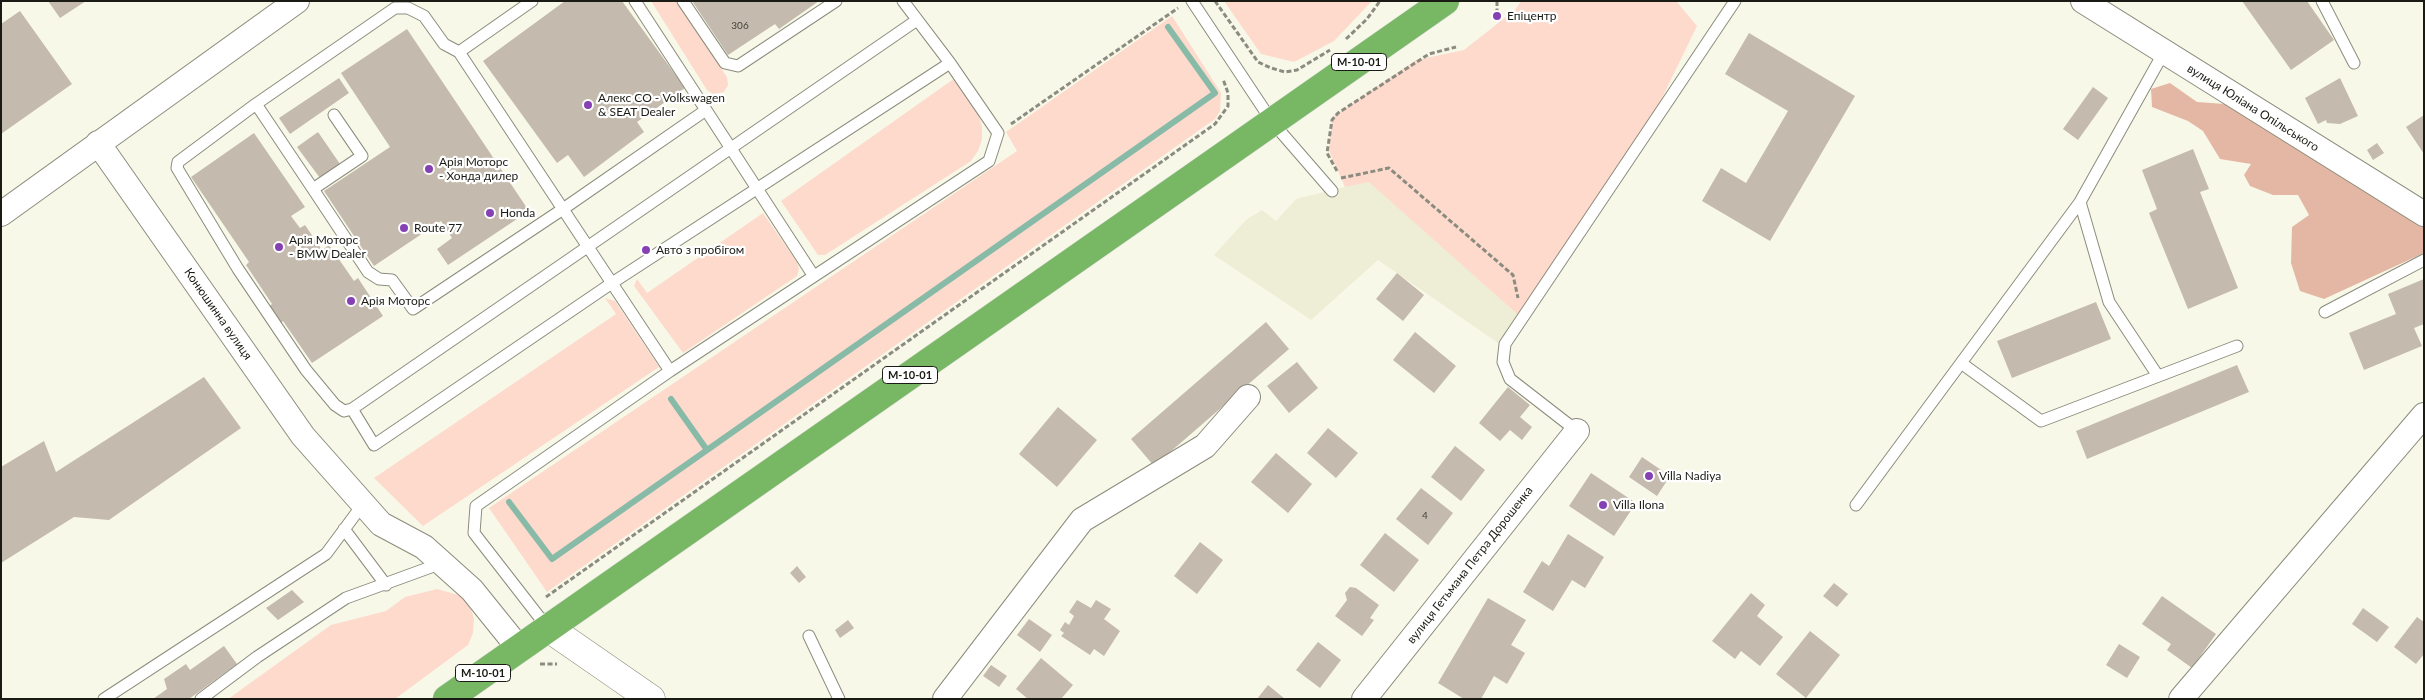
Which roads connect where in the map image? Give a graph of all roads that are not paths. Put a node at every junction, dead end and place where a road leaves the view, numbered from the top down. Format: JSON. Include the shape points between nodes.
{"nodes":[{"id":1,"x":297,"y":1,"type":"edge"},
{"id":2,"x":532,"y":1,"type":"edge"},
{"id":3,"x":635,"y":1,"type":"edge"},
{"id":4,"x":683,"y":1,"type":"edge"},
{"id":5,"x":836,"y":1,"type":"edge"},
{"id":6,"x":903,"y":1,"type":"edge"},
{"id":7,"x":1445,"y":1,"type":"edge"},
{"id":8,"x":1735,"y":1,"type":"edge"},
{"id":9,"x":2083,"y":1,"type":"edge"},
{"id":10,"x":2322,"y":1,"type":"edge"},
{"id":11,"x":1188,"y":3,"type":"edge"},
{"id":12,"x":917,"y":20,"type":"junction"},
{"id":13,"x":460,"y":52,"type":"junction"},
{"id":14,"x":2164,"y":52,"type":"junction"},
{"id":15,"x":950,"y":63,"type":"junction"},
{"id":16,"x":2354,"y":63,"type":"dead end"},
{"id":17,"x":256,"y":104,"type":"junction"},
{"id":18,"x":706,"y":110,"type":"junction"},
{"id":19,"x":334,"y":115,"type":"dead end"},
{"id":20,"x":1273,"y":123,"type":"junction"},
{"id":21,"x":98,"y":143,"type":"junction"},
{"id":22,"x":730,"y":148,"type":"junction"},
{"id":23,"x":313,"y":189,"type":"junction"},
{"id":24,"x":757,"y":189,"type":"junction"},
{"id":25,"x":1332,"y":191,"type":"dead end"},
{"id":26,"x":2080,"y":202,"type":"junction"},
{"id":27,"x":563,"y":209,"type":"junction"},
{"id":28,"x":1,"y":214,"type":"edge"},
{"id":29,"x":2424,"y":214,"type":"edge"},
{"id":30,"x":588,"y":246,"type":"junction"},
{"id":31,"x":2424,"y":260,"type":"edge"},
{"id":32,"x":813,"y":275,"type":"junction"},
{"id":33,"x":612,"y":283,"type":"junction"},
{"id":34,"x":2325,"y":312,"type":"dead end"},
{"id":35,"x":2237,"y":346,"type":"dead end"},
{"id":36,"x":1962,"y":363,"type":"junction"},
{"id":37,"x":670,"y":371,"type":"junction"},
{"id":38,"x":2158,"y":376,"type":"junction"},
{"id":39,"x":1248,"y":397,"type":"dead end"},
{"id":40,"x":352,"y":409,"type":"junction"},
{"id":41,"x":2424,"y":415,"type":"edge"},
{"id":42,"x":1577,"y":431,"type":"joint"},
{"id":43,"x":363,"y":504,"type":"junction"},
{"id":44,"x":1856,"y":505,"type":"dead end"},
{"id":45,"x":344,"y":529,"type":"junction"},
{"id":46,"x":442,"y":564,"type":"junction"},
{"id":47,"x":386,"y":585,"type":"junction"},
{"id":48,"x":547,"y":627,"type":"junction"},
{"id":49,"x":810,"y":636,"type":"dead end"},
{"id":50,"x":528,"y":656,"type":"junction"},
{"id":51,"x":104,"y":699,"type":"edge"},
{"id":52,"x":201,"y":699,"type":"edge"},
{"id":53,"x":447,"y":699,"type":"edge"},
{"id":54,"x":651,"y":699,"type":"edge"},
{"id":55,"x":838,"y":699,"type":"edge"},
{"id":56,"x":945,"y":699,"type":"edge"},
{"id":57,"x":1364,"y":699,"type":"edge"},
{"id":58,"x":2181,"y":699,"type":"edge"}],
"edges":[{"from":1,"to":21,"type":"street"},
{"from":2,"to":13,"type":"lane"},
{"from":3,"to":18,"type":"lane"},
{"from":4,"to":5,"type":"lane","via":[[726,63],[738,66]]},
{"from":6,"to":12,"type":"lane"},
{"from":7,"to":20,"type":"highway","number":"М-10-01"},
{"from":8,"to":42,"type":"lane","via":[[1505,344],[1506,371],[1517,385]]},
{"from":9,"to":14,"type":"street","name":"вулиця Юліана Опільського"},
{"from":10,"to":16,"type":"lane"},
{"from":11,"to":20,"type":"lane"},
{"from":12,"to":15,"type":"lane"},
{"from":12,"to":22,"type":"lane"},
{"from":13,"to":17,"type":"lane","via":[[444,44],[424,16],[408,8],[395,8]]},
{"from":13,"to":27,"type":"lane"},
{"from":14,"to":26,"type":"lane"},
{"from":14,"to":29,"type":"street","name":"вулиця Юліана Опільського"},
{"from":15,"to":24,"type":"lane"},
{"from":15,"to":32,"type":"lane","via":[[998,133],[989,161]]},
{"from":17,"to":23,"type":"lane"},
{"from":17,"to":40,"type":"lane","via":[[178,162],[176,168],[238,269],[306,370],[335,405],[344,411]]},
{"from":18,"to":22,"type":"lane"},
{"from":18,"to":27,"type":"lane"},
{"from":19,"to":23,"type":"lane","via":[[362,156]]},
{"from":20,"to":25,"type":"lane"},
{"from":20,"to":48,"type":"highway","number":"М-10-01"},
{"from":21,"to":28,"type":"street"},
{"from":21,"to":43,"type":"street","name":"Конюшинна вулиця","via":[[303,436]]},
{"from":22,"to":24,"type":"lane"},
{"from":22,"to":30,"type":"lane"},
{"from":23,"to":27,"type":"lane","via":[[368,272],[379,279],[392,280],[413,309]]},
{"from":24,"to":32,"type":"lane"},
{"from":24,"to":33,"type":"lane"},
{"from":26,"to":36,"type":"lane"},
{"from":26,"to":38,"type":"lane","via":[[2108,302]]},
{"from":27,"to":30,"type":"lane"},
{"from":30,"to":33,"type":"lane"},
{"from":30,"to":40,"type":"lane"},
{"from":31,"to":34,"type":"lane"},
{"from":32,"to":37,"type":"lane"},
{"from":33,"to":37,"type":"lane"},
{"from":33,"to":40,"type":"lane","via":[[374,445]]},
{"from":35,"to":38,"type":"lane"},
{"from":36,"to":38,"type":"lane","via":[[2041,422]]},
{"from":36,"to":44,"type":"lane"},
{"from":37,"to":48,"type":"lane","via":[[476,506],[474,533]]},
{"from":39,"to":56,"type":"street","via":[[1204,446],[1082,520]]},
{"from":41,"to":58,"type":"street"},
{"from":42,"to":57,"type":"street","name":"вулиця Гетьмана Петра Дорошенка"},
{"from":43,"to":45,"type":"lane"},
{"from":43,"to":46,"type":"street","name":"Конюшинна вулиця","via":[[381,524],[424,547]]},
{"from":45,"to":47,"type":"lane"},
{"from":45,"to":51,"type":"lane","via":[[326,554]]},
{"from":46,"to":47,"type":"lane"},
{"from":46,"to":50,"type":"street","name":"Конюшинна вулиця","via":[[472,590]]},
{"from":47,"to":52,"type":"lane","via":[[346,598]]},
{"from":48,"to":50,"type":"highway","number":"М-10-01"},
{"from":48,"to":54,"type":"main road"},
{"from":49,"to":55,"type":"lane"},
{"from":50,"to":53,"type":"highway","number":"М-10-01"}]}
